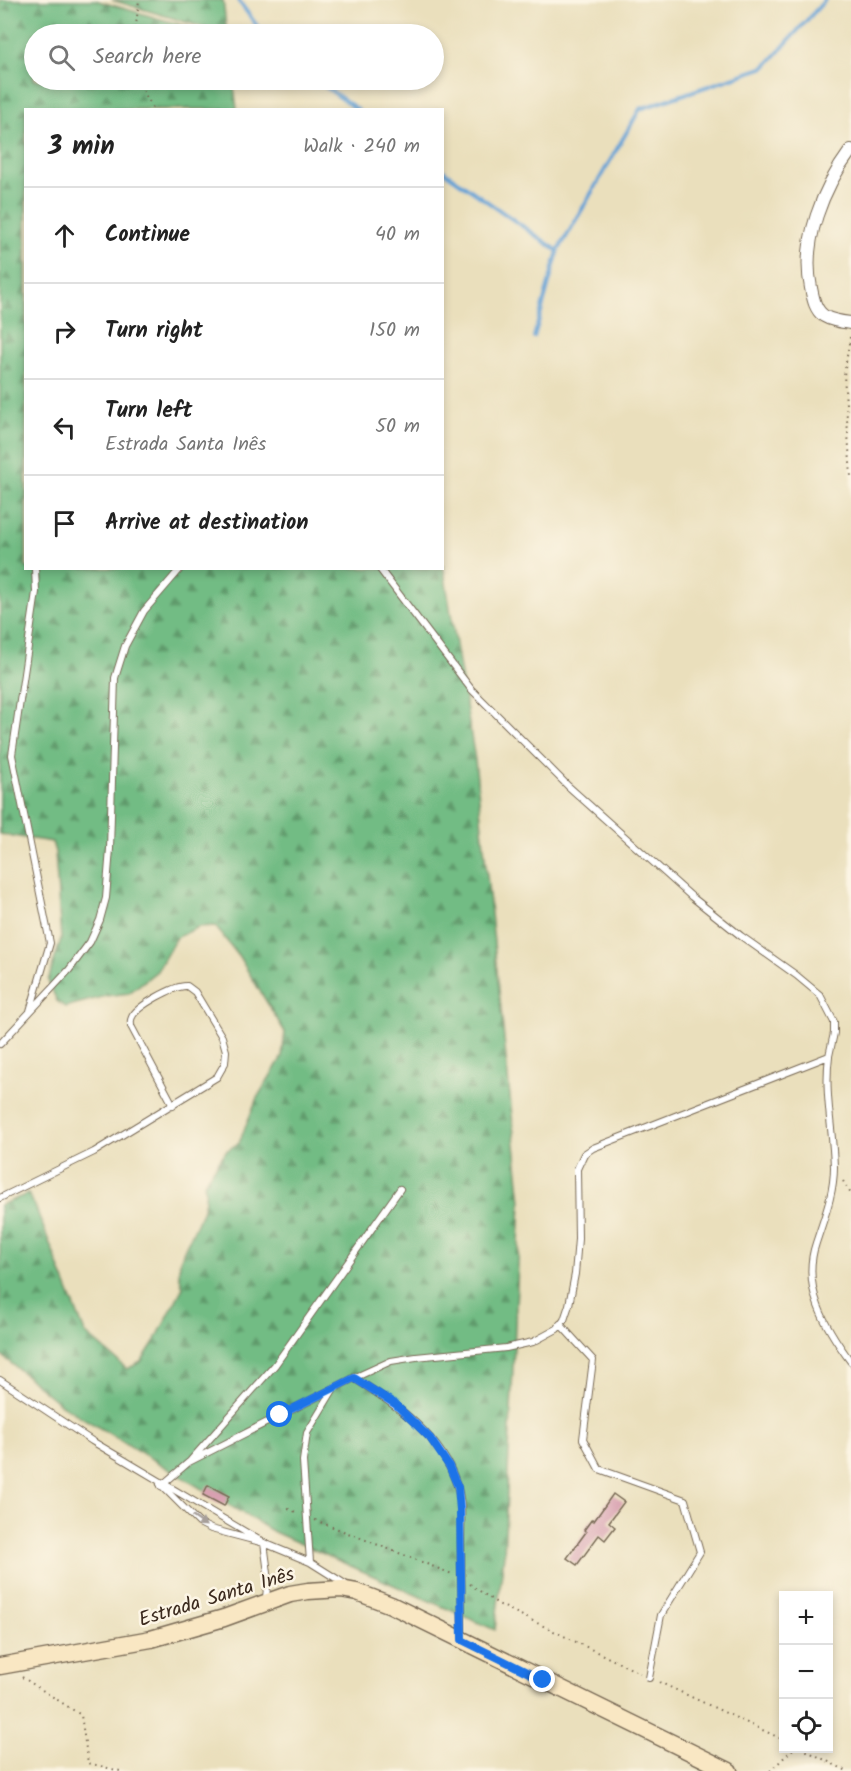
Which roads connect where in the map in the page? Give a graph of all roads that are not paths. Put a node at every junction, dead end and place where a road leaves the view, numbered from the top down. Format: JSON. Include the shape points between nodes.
{"nodes":[{"id":1,"x":848,"y":156,"type":"edge"},
{"id":2,"x":851,"y":322,"type":"edge"},
{"id":3,"x":35,"y":570,"type":"edge"},
{"id":4,"x":179,"y":570,"type":"edge"},
{"id":5,"x":381,"y":570,"type":"edge"},
{"id":6,"x":29,"y":1014,"type":"junction"},
{"id":7,"x":0,"y":1044,"type":"edge"},
{"id":8,"x":830,"y":1056,"type":"junction"},
{"id":9,"x":173,"y":1105,"type":"junction"},
{"id":10,"x":400,"y":1189,"type":"dead end"},
{"id":11,"x":0,"y":1198,"type":"edge"},
{"id":12,"x":560,"y":1324,"type":"junction"},
{"id":13,"x":851,"y":1362,"type":"edge"},
{"id":14,"x":354,"y":1378,"type":"junction"},
{"id":15,"x":0,"y":1380,"type":"edge"},
{"id":16,"x":333,"y":1390,"type":"junction"},
{"id":17,"x":189,"y":1462,"type":"junction"},
{"id":18,"x":161,"y":1484,"type":"junction"},
{"id":19,"x":264,"y":1543,"type":"junction"},
{"id":20,"x":310,"y":1562,"type":"junction"},
{"id":21,"x":357,"y":1592,"type":"junction"},
{"id":22,"x":266,"y":1602,"type":"junction"},
{"id":23,"x":462,"y":1640,"type":"junction"},
{"id":24,"x":2,"y":1666,"type":"edge"},
{"id":25,"x":649,"y":1678,"type":"road end"},
{"id":26,"x":729,"y":1771,"type":"edge"}],
"edges":[{"from":1,"to":2,"type":"street","via":[[829,186],[813,226],[809,279],[817,309],[840,322]]},
{"from":3,"to":6,"type":"lane","via":[[36,592],[12,755],[50,943]]},
{"from":4,"to":6,"type":"lane","via":[[144,611],[125,645],[115,678],[110,849],[100,920],[90,942]]},
{"from":5,"to":8,"type":"lane","via":[[471,689],[568,786],[692,897],[820,995],[834,1022]]},
{"from":6,"to":7,"type":"lane"},
{"from":8,"to":12,"type":"lane","via":[[584,1154],[577,1169],[579,1239],[575,1274],[569,1305]]},
{"from":8,"to":13,"type":"lane","via":[[826,1086],[834,1167],[827,1212],[815,1246],[812,1289],[833,1338]]},
{"from":9,"to":9,"type":"lane","via":[[130,1020],[138,1010],[175,987],[187,986],[222,1037],[225,1063],[217,1077]]},
{"from":9,"to":11,"type":"lane","via":[[94,1152]]},
{"from":10,"to":17,"type":"lane","via":[[275,1365]]},
{"from":12,"to":14,"type":"lane","via":[[533,1342],[391,1361]]},
{"from":12,"to":25,"type":"lane","via":[[593,1360],[583,1439],[599,1469],[685,1500],[700,1552],[661,1616]]},
{"from":14,"to":16,"type":"lane"},
{"from":14,"to":23,"type":"lane","via":[[395,1404],[430,1438],[458,1487]]},
{"from":15,"to":18,"type":"lane"},
{"from":16,"to":17,"type":"lane"},
{"from":16,"to":20,"type":"lane","via":[[307,1433],[303,1461]]},
{"from":17,"to":18,"type":"lane"},
{"from":18,"to":19,"type":"lane"},
{"from":18,"to":19,"type":"lane","one_way":true,"via":[[199,1523]]},
{"from":19,"to":20,"type":"lane"},
{"from":19,"to":22,"type":"lane"},
{"from":20,"to":21,"type":"lane"},
{"from":21,"to":22,"type":"main road","name":"Estrada Santa Inês","via":[[308,1591]]},
{"from":21,"to":23,"type":"main road","name":"Estrada Santa Inês"},
{"from":22,"to":24,"type":"main road","name":"Estrada Santa Inês","via":[[151,1639]]},
{"from":23,"to":26,"type":"main road","name":"Estrada Santa Inês"}]}
